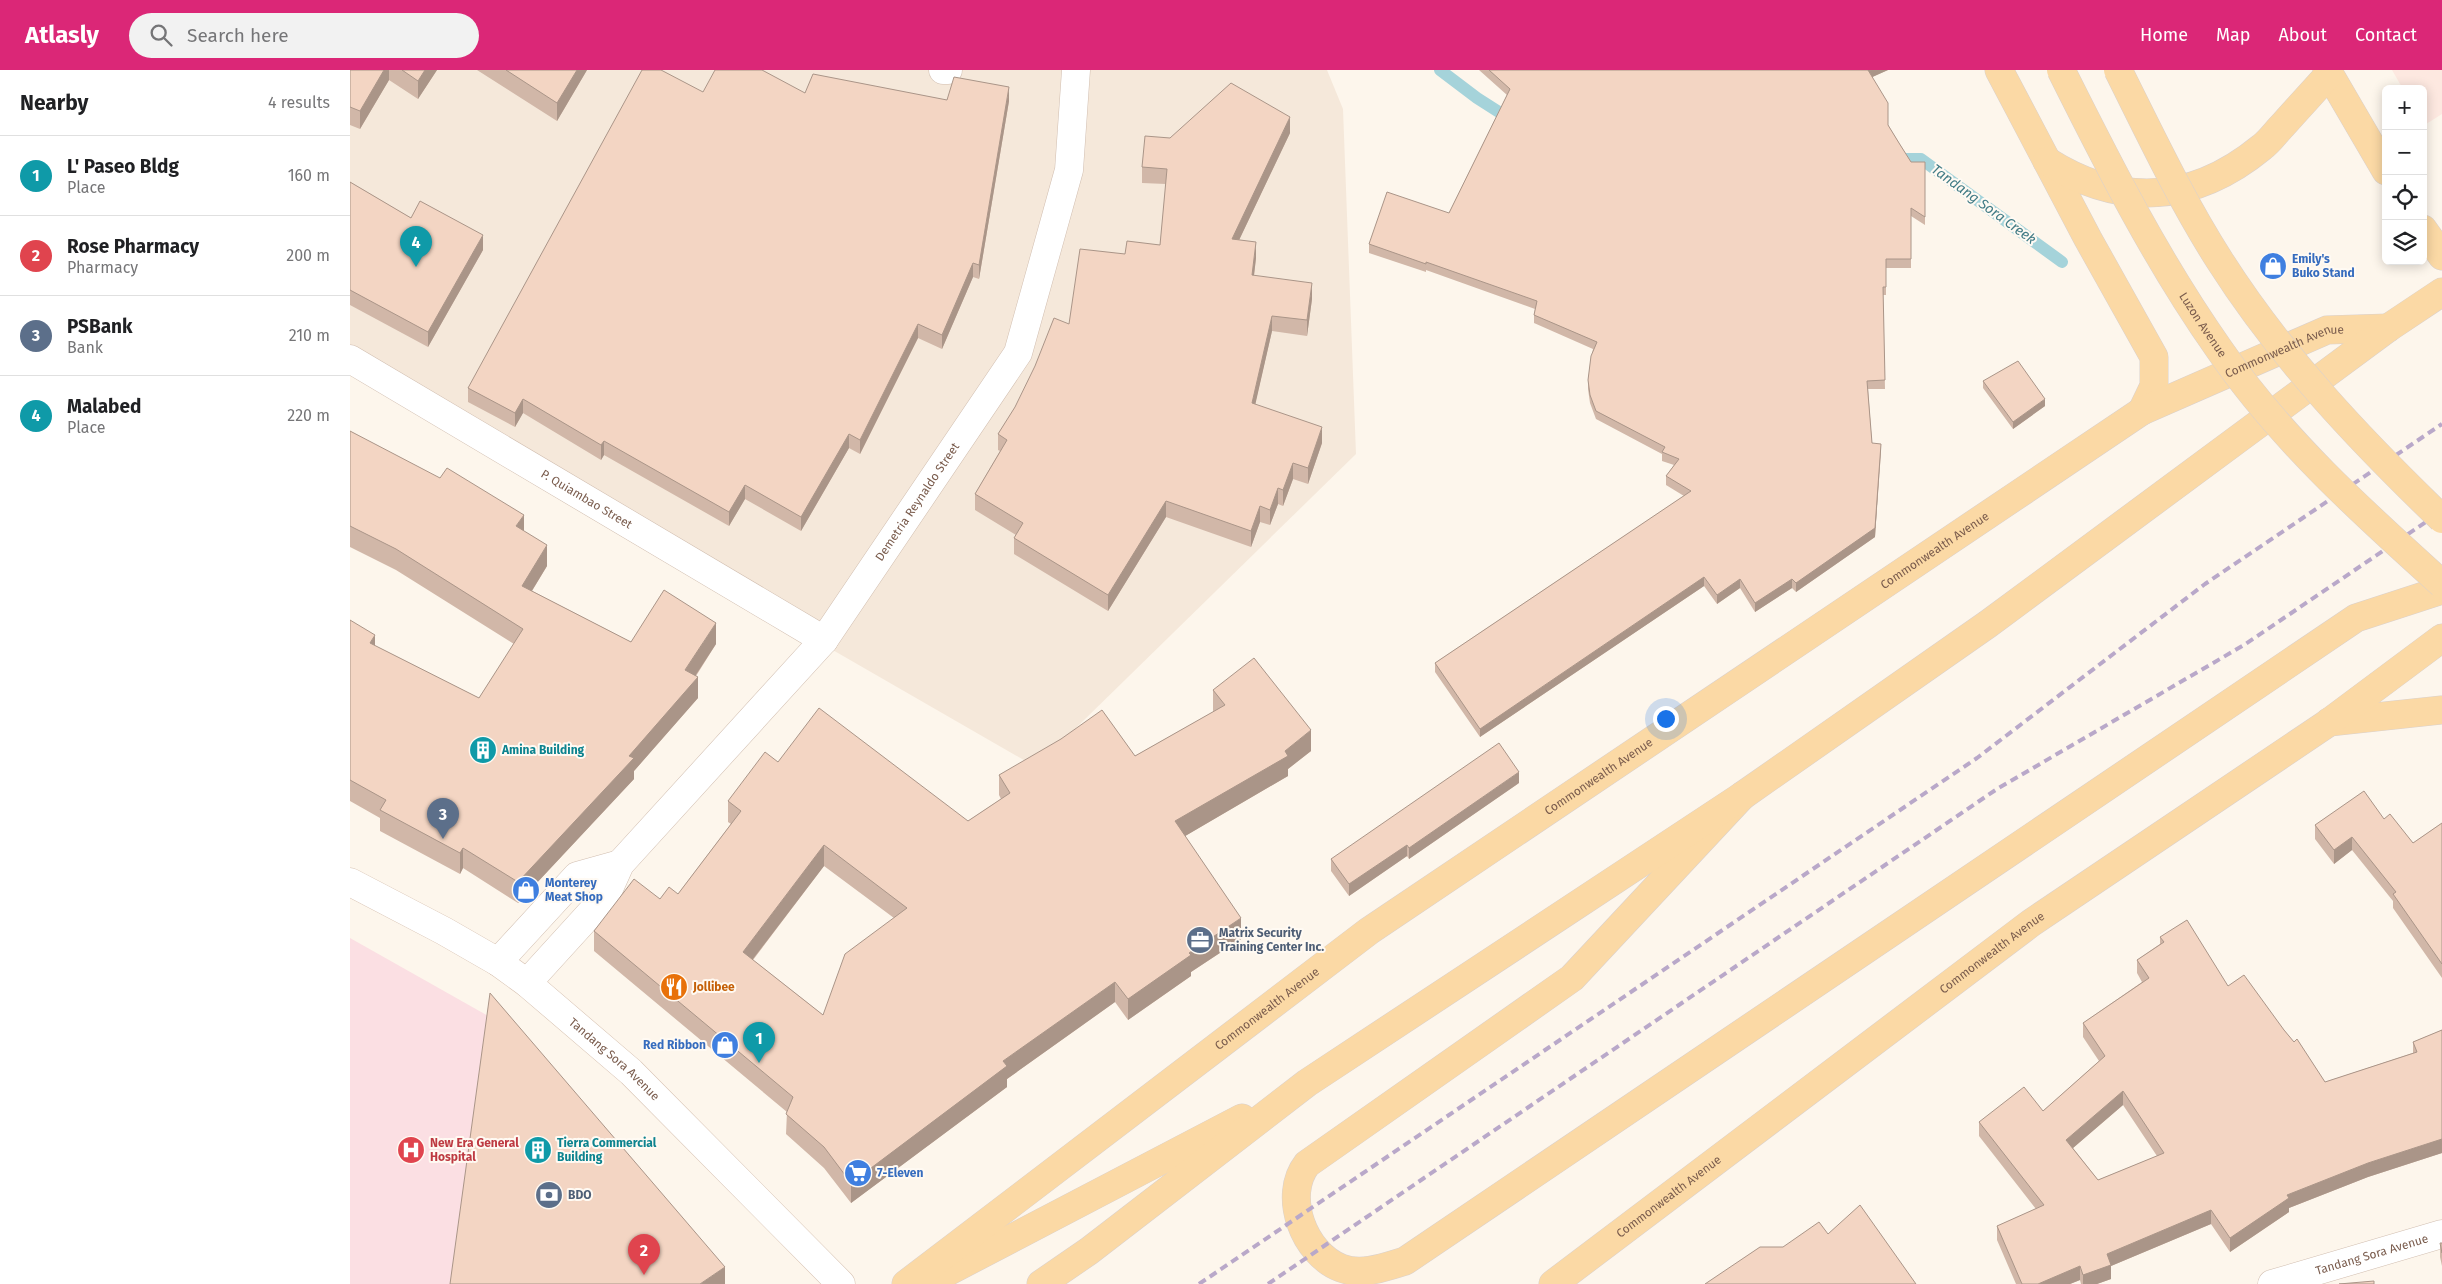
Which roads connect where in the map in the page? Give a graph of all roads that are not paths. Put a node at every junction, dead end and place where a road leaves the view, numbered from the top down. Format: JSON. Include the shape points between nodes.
{"nodes":[{"id":1,"x":943,"y":70,"type":"edge"},
{"id":2,"x":948,"y":70,"type":"edge"},
{"id":3,"x":1076,"y":70,"type":"edge"},
{"id":4,"x":1999,"y":70,"type":"edge"},
{"id":5,"x":2061,"y":70,"type":"edge"},
{"id":6,"x":2118,"y":70,"type":"edge"},
{"id":7,"x":2328,"y":72,"type":"edge"},
{"id":8,"x":2047,"y":161,"type":"junction"},
{"id":9,"x":2382,"y":164,"type":"edge"},
{"id":10,"x":2427,"y":235,"type":"edge"},
{"id":11,"x":2442,"y":256,"type":"edge"},
{"id":12,"x":2442,"y":292,"type":"edge"},
{"id":13,"x":2388,"y":328,"type":"junction"},
{"id":14,"x":350,"y":359,"type":"edge"},
{"id":15,"x":2142,"y":411,"type":"junction"},
{"id":16,"x":2442,"y":519,"type":"edge"},
{"id":17,"x":2442,"y":584,"type":"edge"},
{"id":18,"x":2442,"y":590,"type":"edge"},
{"id":19,"x":2442,"y":638,"type":"edge"},
{"id":20,"x":824,"y":640,"type":"junction"},
{"id":21,"x":2442,"y":710,"type":"edge"},
{"id":22,"x":2328,"y":723,"type":"junction"},
{"id":23,"x":1742,"y":796,"type":"junction"},
{"id":24,"x":620,"y":864,"type":"junction"},
{"id":25,"x":350,"y":882,"type":"edge"},
{"id":26,"x":498,"y":962,"type":"junction"},
{"id":27,"x":527,"y":983,"type":"junction"},
{"id":28,"x":1307,"y":1083,"type":"junction"},
{"id":29,"x":2442,"y":1234,"type":"edge"},
{"id":30,"x":1090,"y":1252,"type":"junction"},
{"id":31,"x":1405,"y":1261,"type":"junction"},
{"id":32,"x":841,"y":1284,"type":"edge"},
{"id":33,"x":906,"y":1284,"type":"edge"},
{"id":34,"x":925,"y":1284,"type":"edge"},
{"id":35,"x":1041,"y":1284,"type":"edge"},
{"id":36,"x":1064,"y":1284,"type":"edge"},
{"id":37,"x":1372,"y":1284,"type":"edge"},
{"id":38,"x":1553,"y":1284,"type":"edge"},
{"id":39,"x":2272,"y":1284,"type":"edge"}],
"edges":[{"from":1,"to":2,"type":"street"},
{"from":3,"to":20,"type":"street","name":"Demetria Reynaldo Street","via":[[1069,170],[1018,353]]},
{"from":4,"to":8,"type":"main road"},
{"from":5,"to":17,"type":"main road","name":"Luzon Avenue","bridge":true,"via":[[2131,210],[2219,349],[2273,417],[2327,476]]},
{"from":6,"to":16,"type":"main road","bridge":true,"via":[[2183,198],[2237,285],[2310,381],[2364,442]]},
{"from":7,"to":8,"type":"main road","via":[[2262,147],[2216,178],[2177,191],[2136,194],[2097,186],[2070,176]]},
{"from":7,"to":9,"type":"main road"},
{"from":8,"to":15,"type":"main road","via":[[2154,357],[2154,386]]},
{"from":10,"to":11,"type":"main road"},
{"from":12,"to":13,"type":"main road","name":"Commonwealth Avenue"},
{"from":13,"to":15,"type":"main road","name":"Commonwealth Avenue","via":[[2326,330]]},
{"from":13,"to":23,"type":"main road","name":"Commonwealth Avenue","via":[[1988,624]]},
{"from":14,"to":20,"type":"street","name":"P. Quiambao Street"},
{"from":15,"to":33,"type":"main road","name":"Commonwealth Avenue","via":[[1369,931]]},
{"from":18,"to":31,"type":"main road","via":[[2356,618]]},
{"from":19,"to":22,"type":"main road","name":"Commonwealth Avenue"},
{"from":20,"to":24,"type":"street","name":"Demetria Reynaldo Street"},
{"from":21,"to":22,"type":"main road"},
{"from":22,"to":38,"type":"main road","name":"Commonwealth Avenue","via":[[2031,923]]},
{"from":23,"to":28,"type":"main road","name":"Commonwealth Avenue"},
{"from":23,"to":31,"type":"main road","via":[[1572,978],[1315,1157],[1302,1171],[1296,1193],[1300,1219],[1308,1237],[1326,1259],[1341,1268],[1358,1271]]},
{"from":24,"to":26,"type":"street","via":[[577,876]]},
{"from":24,"to":27,"type":"street","name":"Demetria Reynaldo Street","via":[[598,905]]},
{"from":25,"to":26,"type":"street","name":"Tandang Sora Avenue"},
{"from":26,"to":27,"type":"street","name":"Tandang Sora Avenue"},
{"from":27,"to":32,"type":"street","name":"Tandang Sora Avenue","via":[[631,1072]]},
{"from":28,"to":30,"type":"main road","name":"Commonwealth Avenue"},
{"from":28,"to":34,"type":"main road","name":"Commonwealth Avenue"},
{"from":29,"to":39,"type":"street","name":"Tandang Sora Avenue"},
{"from":30,"to":35,"type":"main road","name":"Commonwealth Avenue"},
{"from":30,"to":36,"type":"main road"},
{"from":31,"to":37,"type":"main road"}]}
